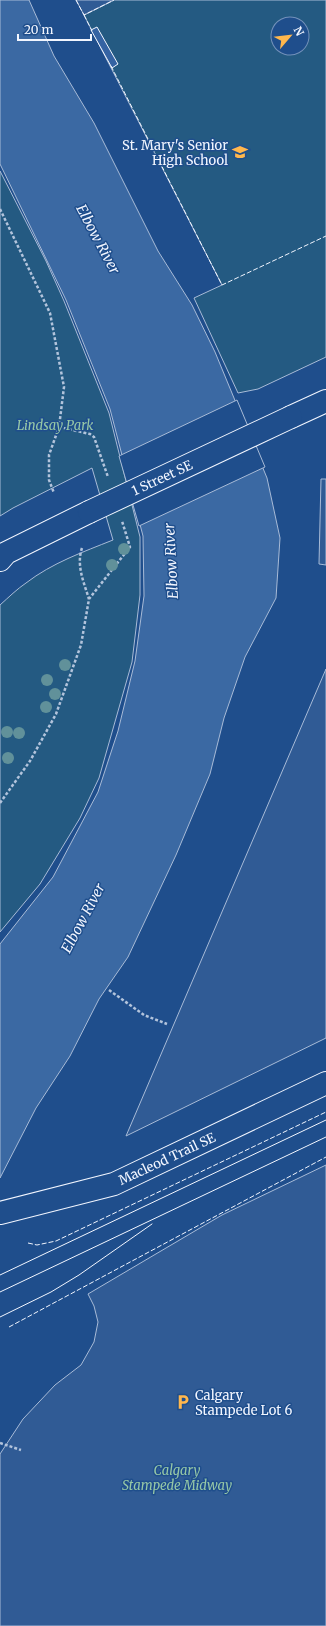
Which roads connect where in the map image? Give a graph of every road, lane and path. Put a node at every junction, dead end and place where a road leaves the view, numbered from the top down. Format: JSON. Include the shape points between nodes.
{"nodes":[{"id":1,"x":0,"y":209,"type":"edge"},
{"id":2,"x":326,"y":401,"type":"edge"},
{"id":3,"x":59,"y":427,"type":"junction"},
{"id":4,"x":109,"y":481,"type":"dead end"},
{"id":5,"x":54,"y":493,"type":"dead end"},
{"id":6,"x":121,"y":518,"type":"dead end"},
{"id":7,"x":82,"y":548,"type":"dead end"},
{"id":8,"x":0,"y":560,"type":"edge"},
{"id":9,"x":89,"y":600,"type":"junction"},
{"id":10,"x":0,"y":803,"type":"edge"},
{"id":11,"x":108,"y":990,"type":"dead end"},
{"id":12,"x":167,"y":1024,"type":"dead end"},
{"id":13,"x":326,"y":1083,"type":"edge"},
{"id":14,"x":0,"y":1213,"type":"edge"},
{"id":15,"x":0,"y":1443,"type":"edge"},
{"id":16,"x":21,"y":1450,"type":"dead end"}],
"edges":[{"from":1,"to":3,"type":"path","via":[[50,313],[64,387]]},
{"from":2,"to":8,"type":"main road","name":"1 Street SE","bridge":true,"via":[[89,512],[6,553]]},
{"from":3,"to":4,"type":"path","via":[[94,437]]},
{"from":3,"to":5,"type":"path","via":[[49,455],[49,480]]},
{"from":6,"to":9,"type":"path","via":[[130,547]]},
{"from":7,"to":9,"type":"path","via":[[79,556],[80,565]]},
{"from":9,"to":10,"type":"path","via":[[81,645],[56,714],[30,761]]},
{"from":11,"to":12,"type":"path","via":[[144,1016]]},
{"from":13,"to":14,"type":"main road","name":"Macleod Trail SE","via":[[114,1184]]},
{"from":15,"to":16,"type":"path"}]}
